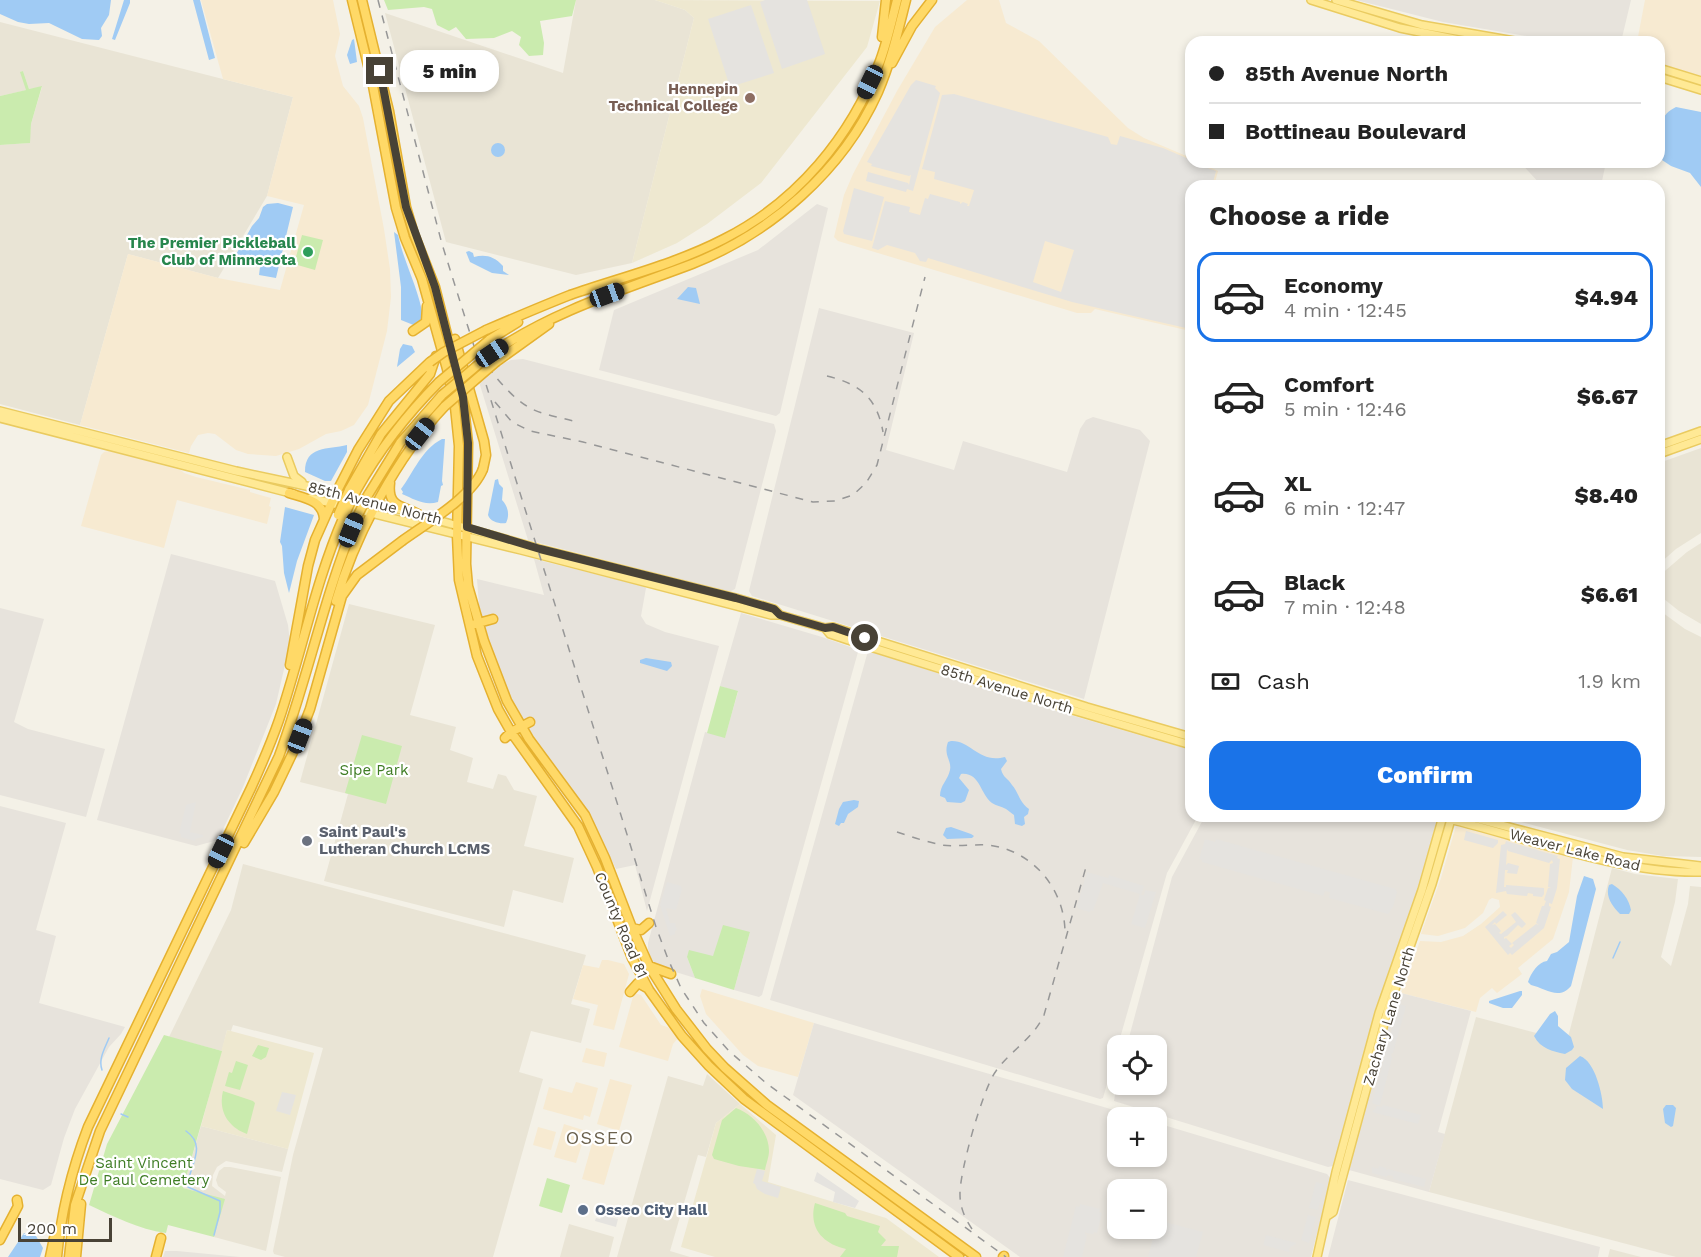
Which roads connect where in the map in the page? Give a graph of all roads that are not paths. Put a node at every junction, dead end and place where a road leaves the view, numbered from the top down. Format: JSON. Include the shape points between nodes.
{"nodes":[{"id":1,"x":352,"y":0,"type":"edge"},
{"id":2,"x":362,"y":0,"type":"edge"},
{"id":3,"x":886,"y":0,"type":"edge"},
{"id":4,"x":897,"y":0,"type":"edge"},
{"id":5,"x":906,"y":0,"type":"edge"},
{"id":6,"x":932,"y":0,"type":"edge"},
{"id":7,"x":1311,"y":0,"type":"edge"},
{"id":8,"x":1336,"y":0,"type":"edge"},
{"id":9,"x":1439,"y":36,"type":"edge"},
{"id":10,"x":1485,"y":36,"type":"edge"},
{"id":11,"x":1665,"y":70,"type":"edge"},
{"id":12,"x":883,"y":79,"type":"junction"},
{"id":13,"x":1665,"y":79,"type":"edge"},
{"id":14,"x":1701,"y":81,"type":"edge"},
{"id":15,"x":1701,"y":90,"type":"edge"},
{"id":16,"x":860,"y":103,"type":"junction"},
{"id":17,"x":425,"y":261,"type":"junction"},
{"id":18,"x":569,"y":296,"type":"junction"},
{"id":19,"x":428,"y":299,"type":"junction"},
{"id":20,"x":576,"y":307,"type":"junction"},
{"id":21,"x":414,"y":331,"type":"dead end"},
{"id":22,"x":437,"y":335,"type":"junction"},
{"id":23,"x":0,"y":411,"type":"edge"},
{"id":24,"x":0,"y":418,"type":"edge"},
{"id":25,"x":1701,"y":431,"type":"edge"},
{"id":26,"x":1701,"y":439,"type":"edge"},
{"id":27,"x":1665,"y":444,"type":"edge"},
{"id":28,"x":1665,"y":452,"type":"edge"},
{"id":29,"x":287,"y":457,"type":"dead end"},
{"id":30,"x":292,"y":466,"type":"junction"},
{"id":31,"x":280,"y":481,"type":"junction"},
{"id":32,"x":391,"y":481,"type":"junction"},
{"id":33,"x":320,"y":489,"type":"junction"},
{"id":34,"x":352,"y":490,"type":"junction"},
{"id":35,"x":290,"y":493,"type":"junction"},
{"id":36,"x":336,"y":493,"type":"junction"},
{"id":37,"x":331,"y":504,"type":"junction"},
{"id":38,"x":377,"y":504,"type":"junction"},
{"id":39,"x":372,"y":515,"type":"junction"},
{"id":40,"x":420,"y":515,"type":"junction"},
{"id":41,"x":324,"y":520,"type":"junction"},
{"id":42,"x":462,"y":526,"type":"junction"},
{"id":43,"x":462,"y":537,"type":"junction"},
{"id":44,"x":582,"y":563,"type":"junction"},
{"id":45,"x":493,"y":619,"type":"dead end"},
{"id":46,"x":473,"y":624,"type":"junction"},
{"id":47,"x":825,"y":628,"type":"junction"},
{"id":48,"x":501,"y":687,"type":"junction"},
{"id":49,"x":490,"y":693,"type":"junction"},
{"id":50,"x":310,"y":709,"type":"junction"},
{"id":51,"x":530,"y":722,"type":"dead end"},
{"id":52,"x":521,"y":727,"type":"junction"},
{"id":53,"x":508,"y":735,"type":"junction"},
{"id":54,"x":1185,"y":735,"type":"edge"},
{"id":55,"x":1185,"y":743,"type":"edge"},
{"id":56,"x":268,"y":750,"type":"junction"},
{"id":57,"x":1443,"y":822,"type":"edge"},
{"id":58,"x":1444,"y":822,"type":"edge"},
{"id":59,"x":1464,"y":822,"type":"edge"},
{"id":60,"x":1490,"y":822,"type":"edge"},
{"id":61,"x":600,"y":845,"type":"junction"},
{"id":62,"x":586,"y":851,"type":"junction"},
{"id":63,"x":1701,"y":866,"type":"edge"},
{"id":64,"x":211,"y":872,"type":"junction"},
{"id":65,"x":1701,"y":872,"type":"edge"},
{"id":66,"x":222,"y":877,"type":"junction"},
{"id":67,"x":1424,"y":883,"type":"junction"},
{"id":68,"x":212,"y":897,"type":"junction"},
{"id":69,"x":612,"y":909,"type":"junction"},
{"id":70,"x":1423,"y":911,"type":"junction"},
{"id":71,"x":649,"y":923,"type":"dead end"},
{"id":72,"x":632,"y":928,"type":"junction"},
{"id":73,"x":641,"y":951,"type":"junction"},
{"id":74,"x":649,"y":966,"type":"junction"},
{"id":75,"x":637,"y":968,"type":"junction"},
{"id":76,"x":658,"y":984,"type":"junction"},
{"id":77,"x":650,"y":990,"type":"junction"},
{"id":78,"x":630,"y":992,"type":"dead end"},
{"id":79,"x":683,"y":1020,"type":"junction"},
{"id":80,"x":690,"y":1029,"type":"junction"},
{"id":81,"x":682,"y":1036,"type":"junction"},
{"id":82,"x":90,"y":1157,"type":"junction"},
{"id":83,"x":17,"y":1200,"type":"dead end"},
{"id":84,"x":64,"y":1203,"type":"junction"},
{"id":85,"x":1327,"y":1216,"type":"junction"},
{"id":86,"x":161,"y":1238,"type":"dead end"},
{"id":87,"x":0,"y":1240,"type":"edge"},
{"id":88,"x":50,"y":1257,"type":"edge"},
{"id":89,"x":57,"y":1257,"type":"edge"},
{"id":90,"x":69,"y":1257,"type":"edge"},
{"id":91,"x":76,"y":1257,"type":"edge"},
{"id":92,"x":156,"y":1257,"type":"edge"},
{"id":93,"x":959,"y":1257,"type":"edge"},
{"id":94,"x":976,"y":1257,"type":"edge"},
{"id":95,"x":1317,"y":1257,"type":"edge"}],
"edges":[{"from":1,"to":19,"type":"highway","via":[[396,208]]},
{"from":2,"to":17,"type":"highway","via":[[406,207]]},
{"from":3,"to":16,"type":"highway","via":[[881,44]]},
{"from":4,"to":16,"type":"highway","via":[[880,61]]},
{"from":5,"to":12,"type":"highway"},
{"from":6,"to":12,"type":"highway","via":[[912,26]]},
{"from":7,"to":9,"type":"main road"},
{"from":8,"to":10,"type":"main road","via":[[1422,25]]},
{"from":11,"to":14,"type":"main road"},
{"from":12,"to":20,"type":"highway","via":[[839,154],[813,184],[774,218],[708,257]]},
{"from":13,"to":15,"type":"main road"},
{"from":16,"to":18,"type":"highway","via":[[807,178],[749,225],[685,257]]},
{"from":17,"to":42,"type":"highway","via":[[446,324],[463,397],[468,443]]},
{"from":17,"to":50,"type":"highway","bridge":true,"via":[[438,284],[484,441],[483,469],[469,492],[357,575],[342,596]]},
{"from":18,"to":34,"type":"highway","bridge":true,"via":[[511,325],[439,382],[391,435]]},
{"from":18,"to":36,"type":"highway","bridge":true,"via":[[486,330],[430,362],[389,401]]},
{"from":19,"to":21,"type":"highway","via":[[426,322]]},
{"from":19,"to":22,"type":"highway"},
{"from":20,"to":32,"type":"highway","bridge":true,"via":[[496,362],[445,406],[420,434]]},
{"from":20,"to":66,"type":"highway","bridge":true,"via":[[492,353],[442,395],[400,443],[356,519],[279,756]]},
{"from":22,"to":34,"type":"highway","via":[[436,360],[430,374],[381,434]]},
{"from":22,"to":42,"type":"highway","via":[[457,421]]},
{"from":23,"to":31,"type":"main road","name":"85th Avenue North"},
{"from":24,"to":35,"type":"main road","name":"85th Avenue North"},
{"from":25,"to":27,"type":"main road"},
{"from":26,"to":28,"type":"main road"},
{"from":29,"to":30,"type":"main road"},
{"from":30,"to":31,"type":"main road","via":[[289,478]]},
{"from":30,"to":33,"type":"main road","via":[[298,481]]},
{"from":31,"to":33,"type":"main road","name":"85th Avenue North"},
{"from":32,"to":38,"type":"highway"},
{"from":32,"to":40,"type":"highway","via":[[394,502]]},
{"from":33,"to":36,"type":"main road","name":"85th Avenue North"},
{"from":34,"to":56,"type":"highway","bridge":true},
{"from":35,"to":37,"type":"main road","name":"85th Avenue North"},
{"from":35,"to":41,"type":"highway","via":[[319,504]]},
{"from":36,"to":37,"type":"highway"},
{"from":36,"to":38,"type":"main road","name":"85th Avenue North"},
{"from":37,"to":39,"type":"main road","name":"85th Avenue North"},
{"from":37,"to":41,"type":"highway"},
{"from":38,"to":39,"type":"highway"},
{"from":38,"to":40,"type":"main road","name":"85th Avenue North"},
{"from":39,"to":43,"type":"main road","name":"85th Avenue North"},
{"from":39,"to":50,"type":"highway","via":[[341,584]]},
{"from":40,"to":42,"type":"main road","name":"85th Avenue North"},
{"from":41,"to":56,"type":"highway","via":[[308,566],[294,645]]},
{"from":42,"to":43,"type":"highway"},
{"from":42,"to":44,"type":"main road","name":"85th Avenue North"},
{"from":43,"to":44,"type":"main road","name":"85th Avenue North"},
{"from":43,"to":46,"type":"highway"},
{"from":44,"to":47,"type":"main road","name":"85th Avenue North","via":[[736,598]]},
{"from":45,"to":46,"type":"highway"},
{"from":46,"to":48,"type":"highway","name":"County Road 81","via":[[484,641]]},
{"from":46,"to":49,"type":"highway","name":"County Road 81","via":[[477,656]]},
{"from":47,"to":54,"type":"main road","name":"85th Avenue North","via":[[833,627]]},
{"from":47,"to":55,"type":"main road","name":"85th Avenue North","via":[[830,634],[848,640]]},
{"from":48,"to":49,"type":"highway"},
{"from":48,"to":52,"type":"highway","name":"County Road 81"},
{"from":49,"to":53,"type":"highway","name":"County Road 81"},
{"from":50,"to":68,"type":"highway","via":[[274,792]]},
{"from":51,"to":52,"type":"highway"},
{"from":52,"to":53,"type":"highway"},
{"from":52,"to":61,"type":"highway","name":"County Road 81","via":[[575,800]]},
{"from":53,"to":62,"type":"highway","name":"County Road 81","via":[[570,813]]},
{"from":56,"to":64,"type":"highway"},
{"from":57,"to":67,"type":"main road","name":"Zachary Lane North"},
{"from":58,"to":70,"type":"main road","name":"Zachary Lane North"},
{"from":59,"to":65,"type":"main road","name":"Weaver Lake Road","via":[[1623,864]]},
{"from":60,"to":63,"type":"main road","name":"Weaver Lake Road","via":[[1623,857]]},
{"from":61,"to":62,"type":"highway"},
{"from":61,"to":72,"type":"highway","name":"County Road 81"},
{"from":62,"to":69,"type":"highway","name":"County Road 81"},
{"from":64,"to":66,"type":"highway"},
{"from":64,"to":84,"type":"highway","via":[[88,1127]]},
{"from":66,"to":68,"type":"highway"},
{"from":67,"to":70,"type":"main road","via":[[1427,891]]},
{"from":67,"to":85,"type":"main road","name":"Zachary Lane North","via":[[1379,1013]]},
{"from":68,"to":82,"type":"highway"},
{"from":69,"to":73,"type":"highway","via":[[631,945]]},
{"from":69,"to":75,"type":"highway","name":"County Road 81"},
{"from":70,"to":85,"type":"main road","name":"Zachary Lane North","via":[[1388,1009],[1333,1212]]},
{"from":71,"to":72,"type":"highway","via":[[641,930]]},
{"from":72,"to":73,"type":"highway","name":"County Road 81"},
{"from":73,"to":74,"type":"highway","name":"County Road 81"},
{"from":74,"to":76,"type":"highway","name":"County Road 81"},
{"from":74,"to":76,"type":"highway","via":[[670,974],[662,976]]},
{"from":75,"to":77,"type":"highway","name":"County Road 81"},
{"from":75,"to":79,"type":"highway","via":[[647,971]]},
{"from":76,"to":79,"type":"highway","name":"County Road 81"},
{"from":77,"to":78,"type":"highway","via":[[638,983]]},
{"from":77,"to":81,"type":"highway","name":"County Road 81"},
{"from":79,"to":80,"type":"highway","name":"County Road 81"},
{"from":80,"to":81,"type":"highway"},
{"from":80,"to":94,"type":"highway","name":"County Road 81","via":[[767,1106]]},
{"from":81,"to":93,"type":"highway","name":"County Road 81","via":[[730,1088]]},
{"from":82,"to":90,"type":"highway","via":[[74,1213]]},
{"from":82,"to":91,"type":"highway","via":[[79,1212]]},
{"from":83,"to":87,"type":"highway","via":[[18,1206]]},
{"from":84,"to":88,"type":"highway"},
{"from":84,"to":89,"type":"highway"},
{"from":85,"to":95,"type":"main road","name":"Zachary Lane North"},
{"from":86,"to":92,"type":"highway"}]}
